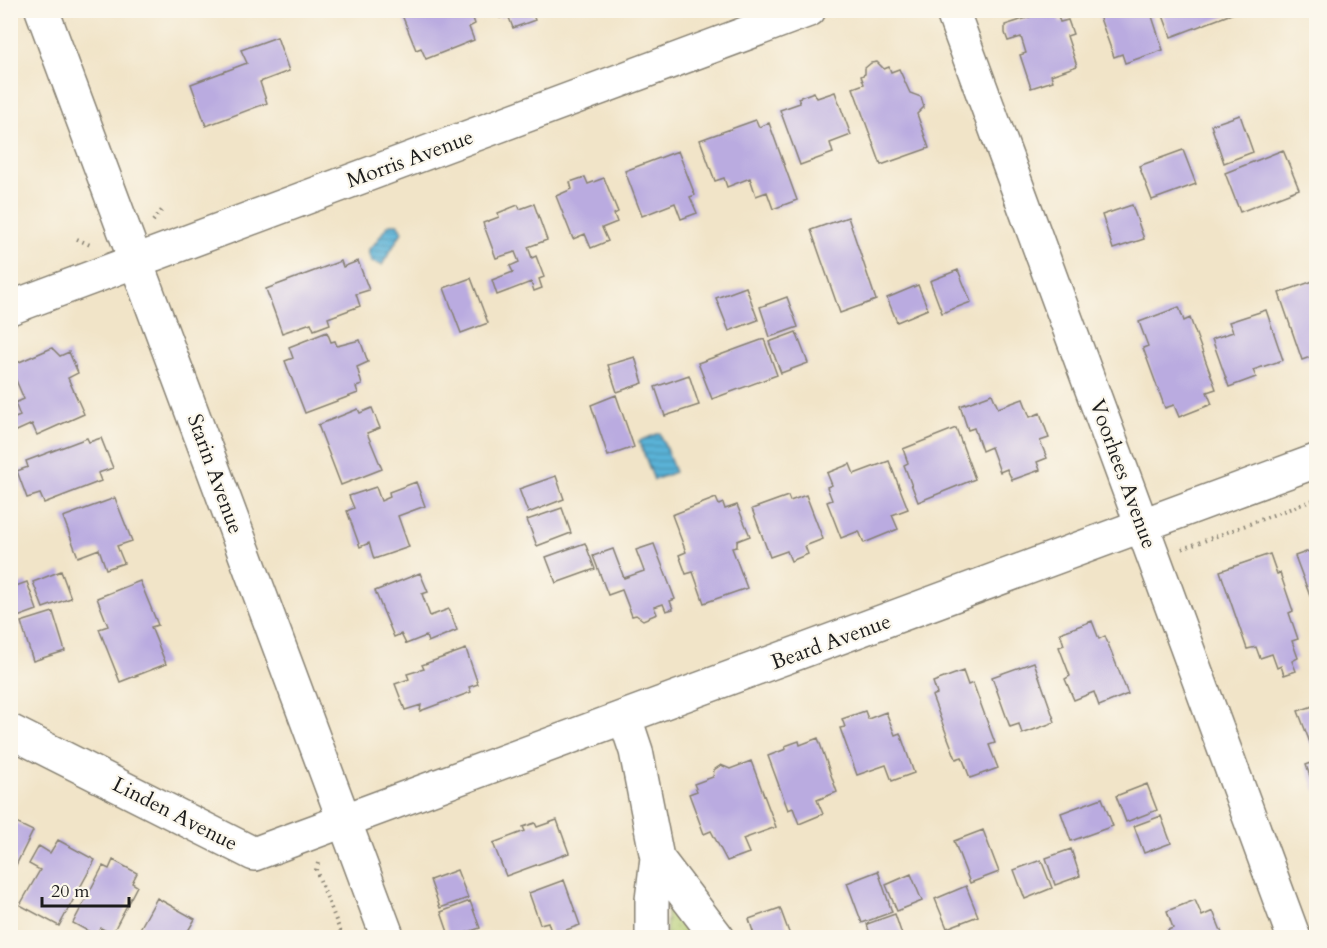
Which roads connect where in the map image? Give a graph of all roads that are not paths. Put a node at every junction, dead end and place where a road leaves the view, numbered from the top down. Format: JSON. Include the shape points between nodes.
{"nodes":[{"id":1,"x":42,"y":10,"type":"edge"},
{"id":2,"x":809,"y":10,"type":"edge"},
{"id":3,"x":952,"y":10,"type":"edge"},
{"id":4,"x":135,"y":261,"type":"junction"},
{"id":5,"x":10,"y":308,"type":"edge"},
{"id":6,"x":1317,"y":461,"type":"edge"},
{"id":7,"x":1142,"y":525,"type":"junction"},
{"id":8,"x":625,"y":718,"type":"junction"},
{"id":9,"x":10,"y":731,"type":"edge"},
{"id":10,"x":345,"y":822,"type":"junction"},
{"id":11,"x":657,"y":858,"type":"junction"},
{"id":12,"x":388,"y":938,"type":"edge"},
{"id":13,"x":652,"y":938,"type":"edge"},
{"id":14,"x":718,"y":938,"type":"edge"},
{"id":15,"x":1294,"y":938,"type":"edge"}],
"edges":[{"from":1,"to":4,"type":"street","name":"Starin Avenue"},
{"from":2,"to":4,"type":"street","name":"Morris Avenue"},
{"from":3,"to":7,"type":"street","name":"Voorhees Avenue"},
{"from":4,"to":5,"type":"street","name":"Morris Avenue"},
{"from":4,"to":10,"type":"street","name":"Starin Avenue"},
{"from":6,"to":7,"type":"street","name":"Beard Avenue"},
{"from":7,"to":8,"type":"street","name":"Beard Avenue"},
{"from":7,"to":15,"type":"street","name":"Voorhees Avenue"},
{"from":8,"to":10,"type":"street","name":"Beard Avenue"},
{"from":8,"to":11,"type":"street","via":[[636,751]]},
{"from":9,"to":10,"type":"street","name":"Linden Avenue","via":[[254,854]]},
{"from":10,"to":12,"type":"street","name":"Starin Avenue"},
{"from":11,"to":13,"type":"street"},
{"from":11,"to":14,"type":"street"}]}
